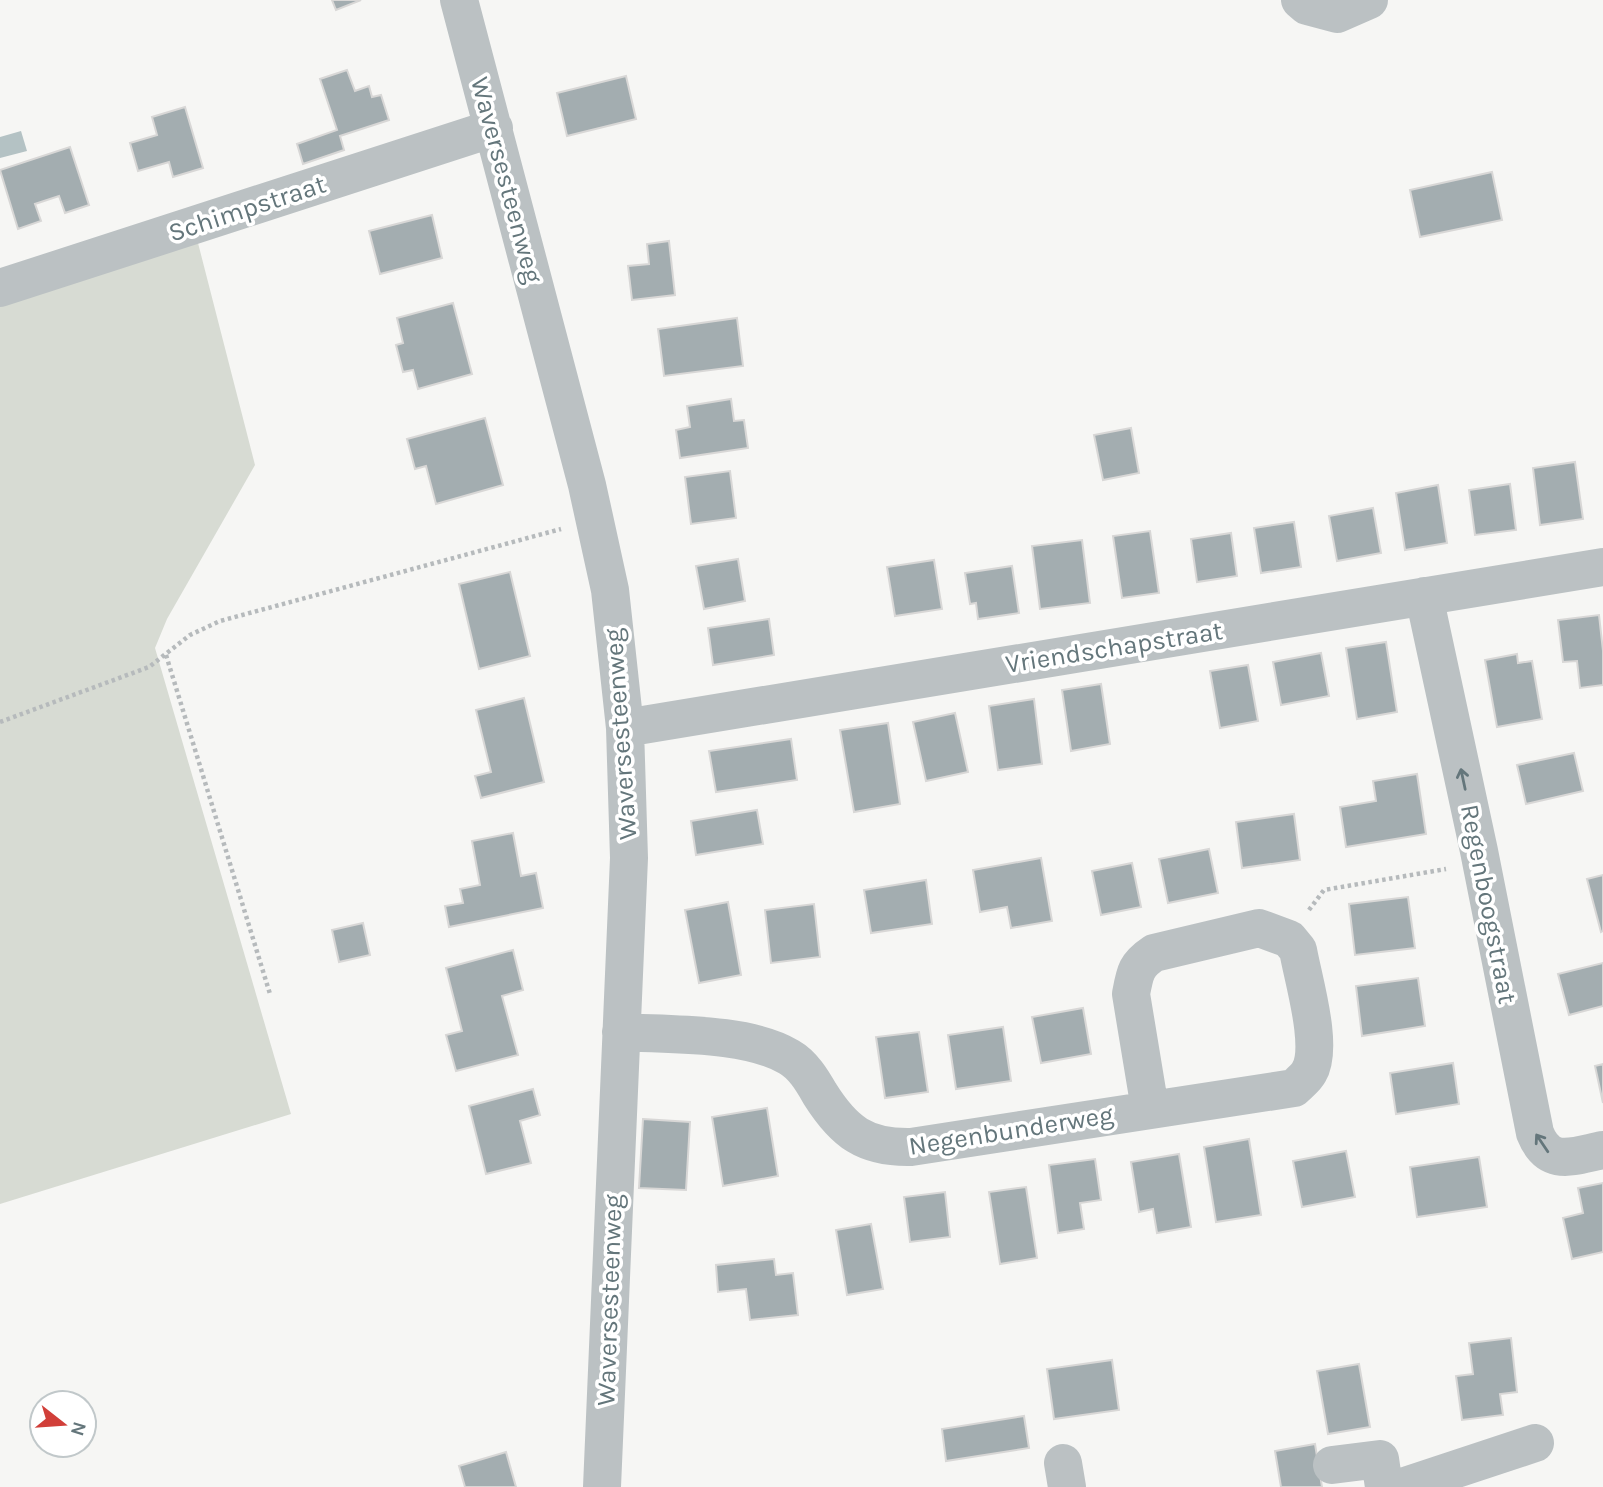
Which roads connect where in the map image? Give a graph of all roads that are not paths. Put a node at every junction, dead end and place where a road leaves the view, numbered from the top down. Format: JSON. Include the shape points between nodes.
{"nodes":[{"id":1,"x":459,"y":0,"type":"edge"},
{"id":2,"x":1300,"y":0,"type":"edge"},
{"id":3,"x":1369,"y":0,"type":"edge"},
{"id":4,"x":494,"y":128,"type":"junction"},
{"id":5,"x":0,"y":288,"type":"edge"},
{"id":6,"x":1603,"y":566,"type":"edge"},
{"id":7,"x":1424,"y":596,"type":"junction"},
{"id":8,"x":625,"y":728,"type":"junction"},
{"id":9,"x":621,"y":1032,"type":"junction"},
{"id":10,"x":1150,"y":1109,"type":"junction"},
{"id":11,"x":1603,"y":1150,"type":"edge"},
{"id":12,"x":1535,"y":1443,"type":"dead end"},
{"id":13,"x":1332,"y":1465,"type":"dead end"},
{"id":14,"x":602,"y":1487,"type":"edge"},
{"id":15,"x":1384,"y":1487,"type":"edge"},
{"id":16,"x":1402,"y":1487,"type":"edge"}],
"edges":[{"from":1,"to":4,"type":"street","name":"Waversesteenweg"},
{"from":2,"to":3,"type":"street","via":[[1337,14]]},
{"from":4,"to":5,"type":"street","name":"Schimpstraat"},
{"from":4,"to":8,"type":"street","name":"Waversesteenweg","via":[[595,521],[610,590]]},
{"from":6,"to":7,"type":"street","name":"Vriendschapstraat"},
{"from":7,"to":8,"type":"street","name":"Vriendschapstraat"},
{"from":11,"to":7,"type":"street","name":"Regenboogstraat","one_way":true,"via":[[1553,1156],[1541,1147],[1535,1133]]},
{"from":8,"to":9,"type":"street","name":"Waversesteenweg","via":[[629,859]]},
{"from":9,"to":10,"type":"street","name":"Negenbunderweg","via":[[764,1045],[792,1058],[841,1122],[864,1141],[887,1148]]},
{"from":9,"to":14,"type":"street","name":"Waversesteenweg"},
{"from":10,"to":10,"type":"street","name":"Negenbunderweg","via":[[1294,1088],[1309,1074],[1316,1043],[1297,950],[1289,939],[1259,928],[1154,953],[1140,963],[1131,994]]},
{"from":12,"to":16,"type":"street"},
{"from":13,"to":15,"type":"street","via":[[1380,1459]]}]}
